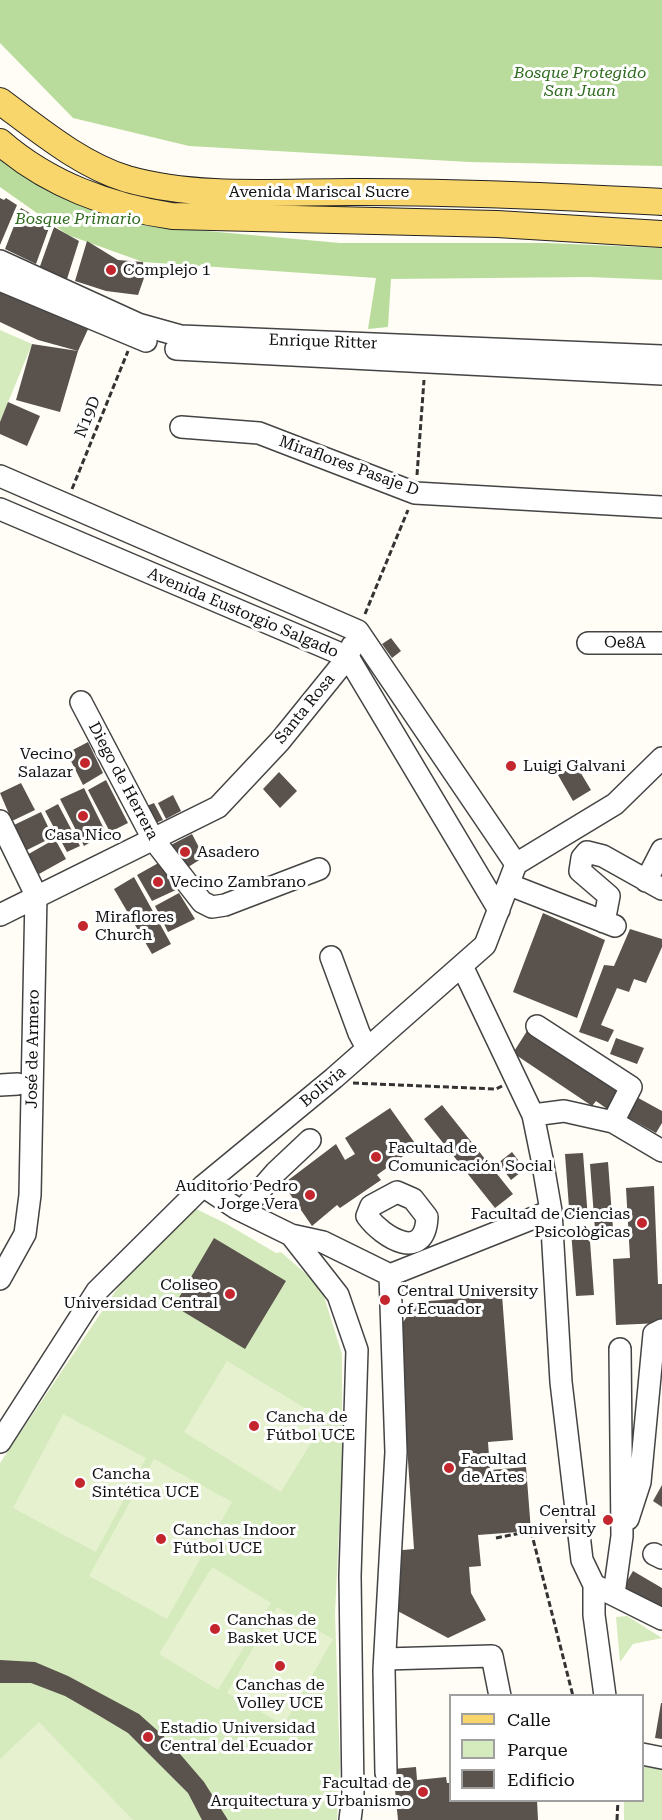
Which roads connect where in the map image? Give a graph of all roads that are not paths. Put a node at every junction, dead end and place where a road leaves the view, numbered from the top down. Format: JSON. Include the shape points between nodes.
{"nodes":[{"id":1,"x":0,"y":81,"type":"edge"},
{"id":2,"x":0,"y":101,"type":"edge"},
{"id":3,"x":0,"y":143,"type":"edge"},
{"id":4,"x":225,"y":191,"type":"junction"},
{"id":5,"x":327,"y":191,"type":"junction"},
{"id":6,"x":662,"y":202,"type":"edge"},
{"id":7,"x":224,"y":219,"type":"junction"},
{"id":8,"x":662,"y":234,"type":"edge"},
{"id":9,"x":0,"y":261,"type":"edge"},
{"id":10,"x":0,"y":280,"type":"edge"},
{"id":11,"x":662,"y":356,"type":"edge"},
{"id":12,"x":662,"y":374,"type":"edge"},
{"id":13,"x":181,"y":427,"type":"dead end"},
{"id":14,"x":0,"y":476,"type":"edge"},
{"id":15,"x":662,"y":507,"type":"edge"},
{"id":16,"x":0,"y":509,"type":"edge"},
{"id":17,"x":358,"y":631,"type":"junction"},
{"id":18,"x":588,"y":643,"type":"dead end"},
{"id":19,"x":662,"y":643,"type":"edge"},
{"id":20,"x":348,"y":657,"type":"junction"},
{"id":21,"x":81,"y":702,"type":"dead end"},
{"id":22,"x":662,"y":758,"type":"edge"},
{"id":23,"x":0,"y":821,"type":"edge"},
{"id":24,"x":153,"y":839,"type":"junction"},
{"id":25,"x":662,"y":850,"type":"edge"},
{"id":26,"x":516,"y":864,"type":"junction"},
{"id":27,"x":319,"y":868,"type":"dead end"},
{"id":28,"x":510,"y":885,"type":"junction"},
{"id":29,"x":654,"y":885,"type":"edge"},
{"id":30,"x":36,"y":896,"type":"junction"},
{"id":31,"x":499,"y":910,"type":"junction"},
{"id":32,"x":0,"y":915,"type":"edge"},
{"id":33,"x":331,"y":957,"type":"dead end"},
{"id":34,"x":462,"y":966,"type":"junction"},
{"id":35,"x":537,"y":1026,"type":"dead end"},
{"id":36,"x":367,"y":1048,"type":"junction"},
{"id":37,"x":533,"y":1115,"type":"junction"},
{"id":38,"x":613,"y":1122,"type":"junction"},
{"id":39,"x":310,"y":1140,"type":"dead end"},
{"id":40,"x":662,"y":1151,"type":"edge"},
{"id":41,"x":203,"y":1186,"type":"junction"},
{"id":42,"x":242,"y":1211,"type":"junction"},
{"id":43,"x":551,"y":1211,"type":"junction"},
{"id":44,"x":291,"y":1234,"type":"junction"},
{"id":45,"x":412,"y":1243,"type":"dead end"},
{"id":46,"x":428,"y":1261,"type":"junction"},
{"id":47,"x":390,"y":1275,"type":"junction"},
{"id":48,"x":0,"y":1279,"type":"edge"},
{"id":49,"x":662,"y":1330,"type":"edge"},
{"id":50,"x":620,"y":1349,"type":"dead end"},
{"id":51,"x":657,"y":1359,"type":"edge"},
{"id":52,"x":0,"y":1442,"type":"edge"},
{"id":53,"x":622,"y":1536,"type":"junction"},
{"id":54,"x":594,"y":1585,"type":"junction"},
{"id":55,"x":614,"y":1594,"type":"junction"},
{"id":56,"x":662,"y":1619,"type":"edge"},
{"id":57,"x":385,"y":1659,"type":"junction"},
{"id":58,"x":500,"y":1694,"type":"edge"},
{"id":59,"x":605,"y":1694,"type":"edge"},
{"id":60,"x":644,"y":1754,"type":"edge"},
{"id":61,"x":662,"y":1758,"type":"edge"},
{"id":62,"x":386,"y":1773,"type":"dead end"},
{"id":63,"x":350,"y":1820,"type":"edge"}],
"edges":[{"from":1,"to":5,"type":"main road","via":[[71,139],[128,166],[187,177]]},
{"from":2,"to":4,"type":"main road","name":"Avenida Mariscal Sucre","via":[[46,135],[114,174],[140,182]]},
{"from":3,"to":7,"type":"main road","name":"Avenida Mariscal Sucre","via":[[28,164],[113,204],[172,216]]},
{"from":4,"to":5,"type":"main road","name":"Avenida Mariscal Sucre"},
{"from":4,"to":7,"type":"main road"},
{"from":5,"to":6,"type":"main road","name":"Avenida Mariscal Sucre","via":[[501,193]]},
{"from":7,"to":8,"type":"main road","name":"Avenida Mariscal Sucre","via":[[497,224]]},
{"from":9,"to":11,"type":"street","name":"Enrique Ritter","via":[[138,324],[181,336]]},
{"from":10,"to":12,"type":"street","name":"Enrique Ritter","via":[[133,338],[184,351]]},
{"from":13,"to":15,"type":"street","name":"Miraflores Pasaje D","via":[[259,433],[415,493]]},
{"from":14,"to":17,"type":"street","name":"Avenida Eustorgio Salgado"},
{"from":16,"to":20,"type":"street","name":"Avenida Eustorgio Salgado"},
{"from":17,"to":20,"type":"street","name":"Santa Rosa"},
{"from":17,"to":26,"type":"street","name":"Avenida Eustorgio Salgado"},
{"from":18,"to":19,"type":"street","name":"Oe8A"},
{"from":20,"to":24,"type":"street","name":"Santa Rosa","via":[[280,741],[218,807]]},
{"from":20,"to":31,"type":"street","name":"Avenida Eustorgio Salgado"},
{"from":21,"to":24,"type":"street","name":"Diego de Herrera"},
{"from":22,"to":26,"type":"street","via":[[615,804]]},
{"from":23,"to":30,"type":"street","name":"José de Armero"},
{"from":24,"to":27,"type":"street","name":"Diego de Herrera","via":[[202,902],[212,907]]},
{"from":24,"to":30,"type":"street","name":"Santa Rosa"},
{"from":25,"to":29,"type":"street"},
{"from":26,"to":28,"type":"street","name":"Bolivia"},
{"from":28,"to":29,"type":"street","via":[[610,924],[609,896],[580,871],[584,855],[596,853]]},
{"from":28,"to":31,"type":"street","name":"Bolivia"},
{"from":30,"to":32,"type":"street","name":"Santa Rosa"},
{"from":30,"to":48,"type":"street","name":"José de Armero","via":[[30,1196],[25,1234]]},
{"from":31,"to":34,"type":"street","name":"Bolivia","via":[[485,945]]},
{"from":33,"to":36,"type":"street"},
{"from":34,"to":36,"type":"street","name":"Bolivia"},
{"from":34,"to":37,"type":"street"},
{"from":35,"to":38,"type":"street","via":[[631,1087]]},
{"from":36,"to":41,"type":"street","name":"Bolivia"},
{"from":37,"to":38,"type":"street","via":[[564,1111]]},
{"from":37,"to":43,"type":"street"},
{"from":38,"to":40,"type":"street"},
{"from":39,"to":42,"type":"street"},
{"from":41,"to":42,"type":"street"},
{"from":41,"to":52,"type":"street","name":"Bolivia","via":[[97,1290]]},
{"from":42,"to":44,"type":"street"},
{"from":43,"to":46,"type":"street"},
{"from":43,"to":54,"type":"street","via":[[561,1382],[582,1560]]},
{"from":44,"to":47,"type":"street","via":[[323,1242]]},
{"from":44,"to":63,"type":"street","via":[[338,1294],[357,1350],[350,1576]]},
{"from":45,"to":46,"type":"street"},
{"from":46,"to":47,"type":"street"},
{"from":47,"to":57,"type":"street","via":[[396,1452]]},
{"from":49,"to":51,"type":"street","via":[[654,1334]]},
{"from":50,"to":53,"type":"street"},
{"from":51,"to":53,"type":"street","via":[[640,1482]]},
{"from":53,"to":55,"type":"street"},
{"from":54,"to":55,"type":"street"},
{"from":54,"to":59,"type":"street"},
{"from":55,"to":56,"type":"street"},
{"from":57,"to":58,"type":"street","via":[[492,1656]]},
{"from":57,"to":62,"type":"street"},
{"from":60,"to":61,"type":"street"}]}
